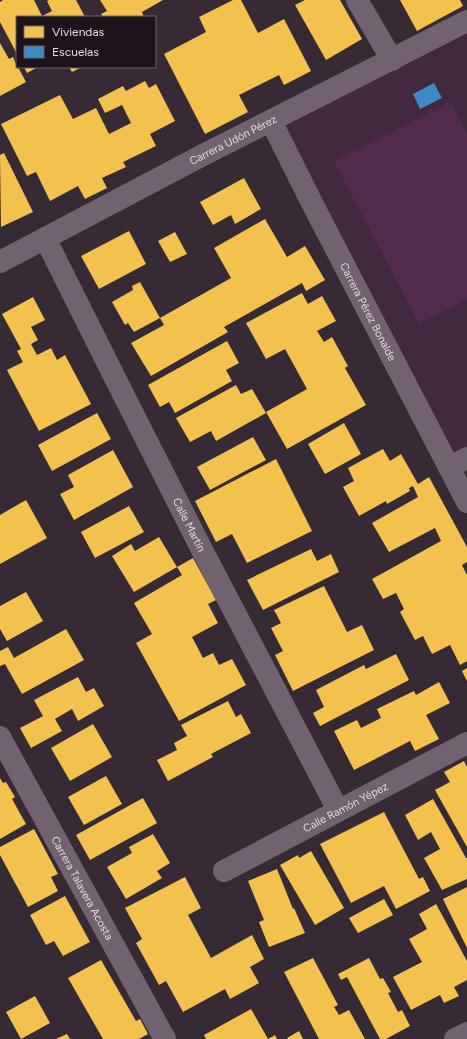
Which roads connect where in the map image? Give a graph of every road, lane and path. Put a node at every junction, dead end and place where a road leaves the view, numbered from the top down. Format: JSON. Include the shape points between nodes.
{"nodes":[{"id":1,"x":357,"y":0,"type":"edge"},
{"id":2,"x":467,"y":21,"type":"edge"},
{"id":3,"x":392,"y":60,"type":"junction"},
{"id":4,"x":270,"y":121,"type":"junction"},
{"id":5,"x":45,"y":238,"type":"junction"},
{"id":6,"x":0,"y":262,"type":"edge"},
{"id":7,"x":458,"y":462,"type":"edge"},
{"id":8,"x":467,"y":502,"type":"edge"},
{"id":9,"x":0,"y":737,"type":"edge"},
{"id":10,"x":467,"y":743,"type":"edge"},
{"id":11,"x":338,"y":810,"type":"junction"},
{"id":12,"x":224,"y":871,"type":"dead end"},
{"id":13,"x":467,"y":1033,"type":"edge"},
{"id":14,"x":164,"y":1039,"type":"edge"},
{"id":15,"x":455,"y":1039,"type":"edge"}],
"edges":[{"from":1,"to":3,"type":"street"},
{"from":2,"to":3,"type":"street","name":"Carrera Udón Pérez"},
{"from":3,"to":4,"type":"street","name":"Carrera Udón Pérez"},
{"from":4,"to":5,"type":"street","name":"Carrera Udón Pérez"},
{"from":4,"to":7,"type":"street","name":"Carrera Pérez Bonalde","via":[[313,205]]},
{"from":5,"to":6,"type":"street","name":"Carrera Udón Pérez"},
{"from":5,"to":11,"type":"street","name":"Calle Martín","via":[[199,544]]},
{"from":7,"to":8,"type":"street","name":"Carrera Pérez Bonalde"},
{"from":9,"to":14,"type":"street","name":"Carrera Talavera Acosta"},
{"from":10,"to":11,"type":"street","name":"Calle Ramón Yépez"},
{"from":11,"to":12,"type":"street","name":"Calle Ramón Yépez"},
{"from":13,"to":15,"type":"street"}]}
